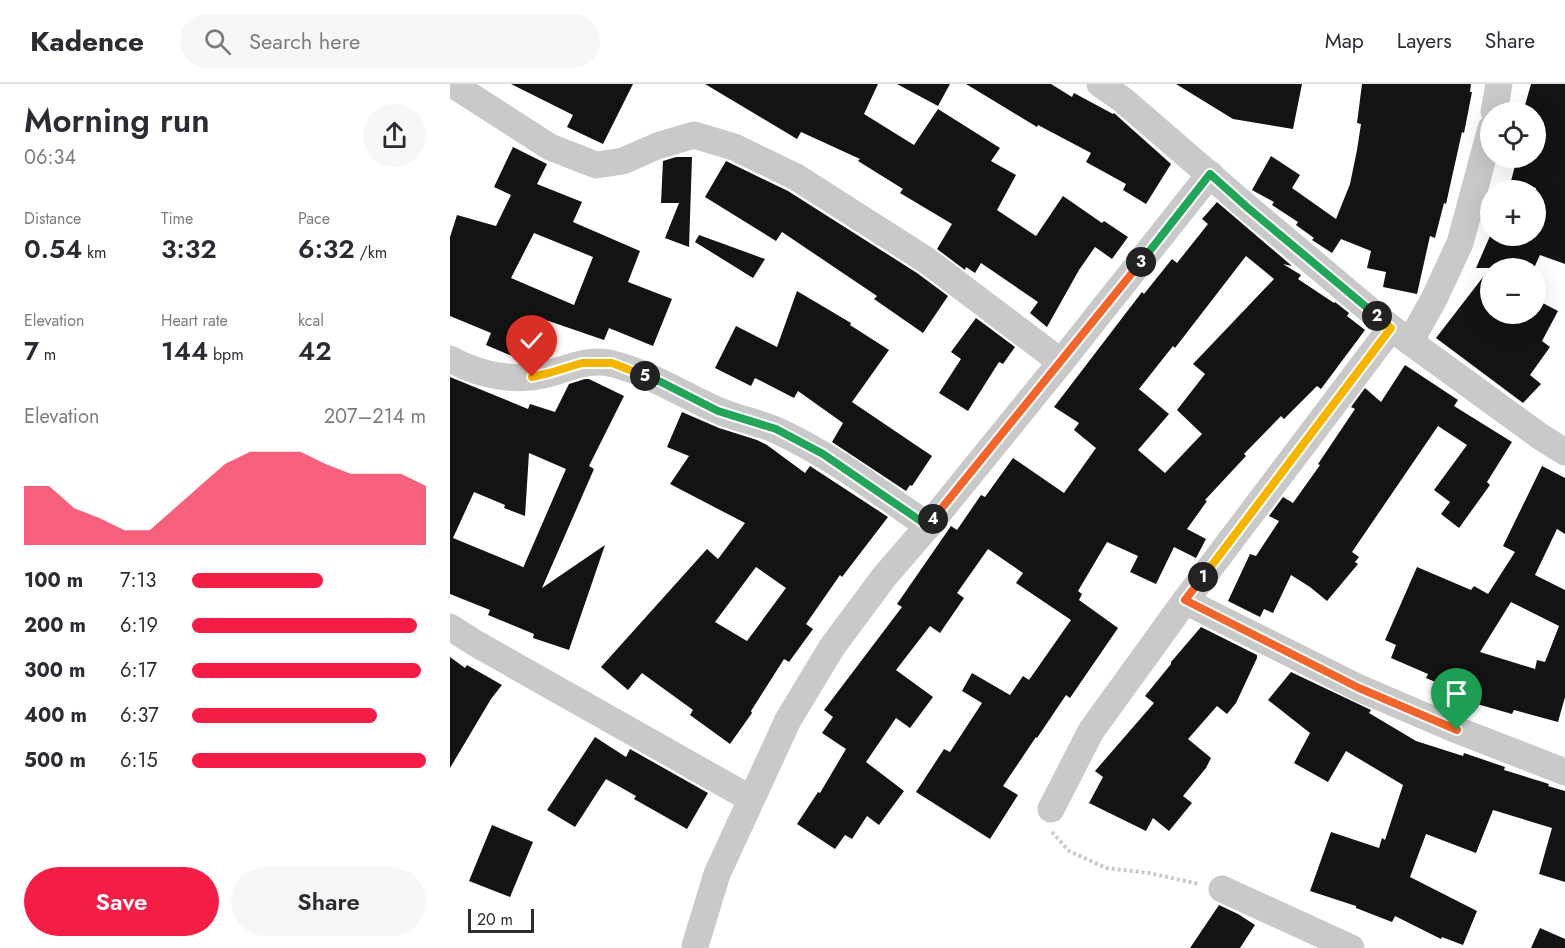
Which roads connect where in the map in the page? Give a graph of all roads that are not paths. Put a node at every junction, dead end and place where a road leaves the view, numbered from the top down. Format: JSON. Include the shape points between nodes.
{"nodes":[{"id":1,"x":452,"y":84,"type":"edge"},
{"id":2,"x":1100,"y":84,"type":"edge"},
{"id":3,"x":1499,"y":84,"type":"edge"},
{"id":4,"x":1496,"y":102,"type":"edge"},
{"id":5,"x":1480,"y":168,"type":"edge"},
{"id":6,"x":1210,"y":174,"type":"junction"},
{"id":7,"x":1401,"y":335,"type":"junction"},
{"id":8,"x":450,"y":359,"type":"edge"},
{"id":9,"x":1061,"y":362,"type":"junction"},
{"id":10,"x":1565,"y":452,"type":"edge"},
{"id":11,"x":928,"y":526,"type":"junction"},
{"id":12,"x":1185,"y":600,"type":"junction"},
{"id":13,"x":450,"y":627,"type":"edge"},
{"id":14,"x":1565,"y":772,"type":"edge"},
{"id":15,"x":751,"y":799,"type":"junction"},
{"id":16,"x":1051,"y":808,"type":"road end"},
{"id":17,"x":1222,"y":889,"type":"road end"},
{"id":18,"x":695,"y":946,"type":"dead end"},
{"id":19,"x":1351,"y":948,"type":"edge"}],
"edges":[{"from":1,"to":9,"type":"street","via":[[550,147],[596,165],[624,161],[694,135],[734,147],[796,177],[926,260]]},
{"from":2,"to":6,"type":"street"},
{"from":3,"to":4,"type":"street"},
{"from":5,"to":7,"type":"street","via":[[1460,243],[1434,299]]},
{"from":6,"to":7,"type":"street"},
{"from":6,"to":9,"type":"street"},
{"from":7,"to":10,"type":"street"},
{"from":7,"to":12,"type":"street"},
{"from":8,"to":11,"type":"street","via":[[466,368],[508,378],[532,377],[582,363],[612,363],[718,411],[776,429],[823,454]]},
{"from":9,"to":11,"type":"street"},
{"from":11,"to":15,"type":"street","via":[[832,647],[788,720]]},
{"from":12,"to":14,"type":"street","via":[[1359,688]]},
{"from":12,"to":16,"type":"street","via":[[1091,731]]},
{"from":13,"to":15,"type":"street"},
{"from":15,"to":18,"type":"street","via":[[717,874]]},
{"from":17,"to":19,"type":"street"}]}
